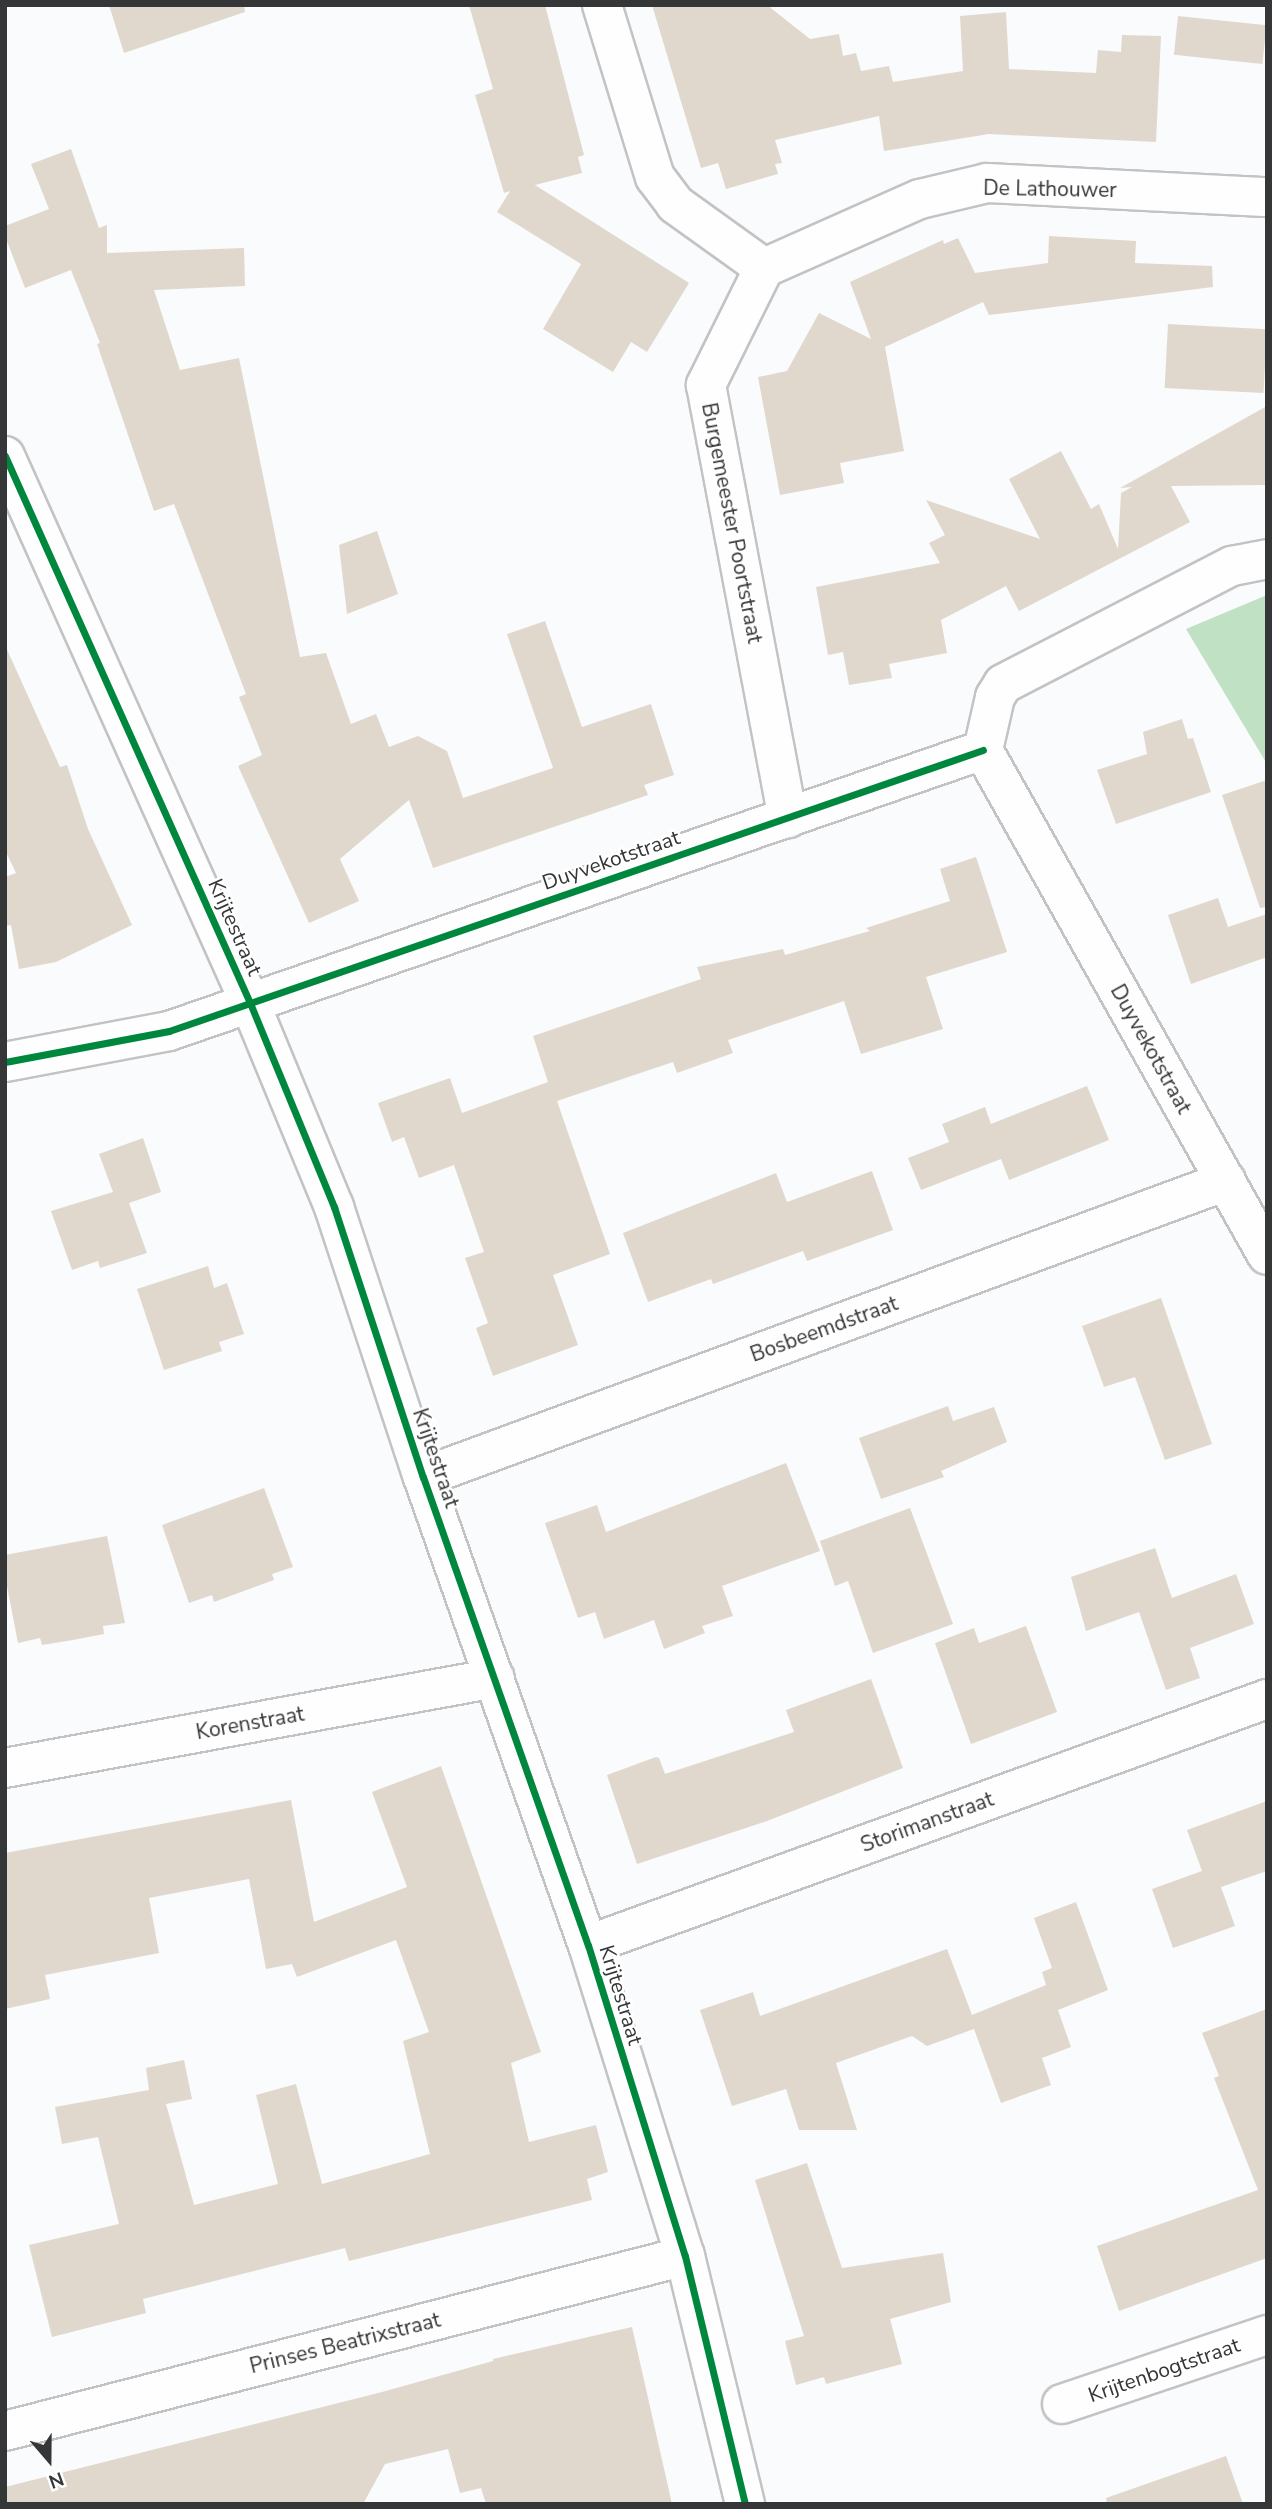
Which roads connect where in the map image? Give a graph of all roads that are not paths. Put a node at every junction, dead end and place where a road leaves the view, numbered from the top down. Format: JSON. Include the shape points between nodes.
{"nodes":[{"id":1,"x":602,"y":5,"type":"edge"},
{"id":2,"x":1267,"y":197,"type":"edge"},
{"id":3,"x":764,"y":268,"type":"junction"},
{"id":4,"x":5,"y":456,"type":"edge"},
{"id":5,"x":1267,"y":559,"type":"edge"},
{"id":6,"x":984,"y":750,"type":"junction"},
{"id":7,"x":788,"y":818,"type":"junction"},
{"id":8,"x":250,"y":1003,"type":"junction"},
{"id":9,"x":5,"y":1062,"type":"edge"},
{"id":10,"x":1226,"y":1181,"type":"junction"},
{"id":11,"x":1267,"y":1255,"type":"edge"},
{"id":12,"x":424,"y":1477,"type":"junction"},
{"id":13,"x":495,"y":1678,"type":"junction"},
{"id":14,"x":1267,"y":1699,"type":"edge"},
{"id":15,"x":5,"y":1768,"type":"edge"},
{"id":16,"x":588,"y":1945,"type":"junction"},
{"id":17,"x":685,"y":2256,"type":"junction"},
{"id":18,"x":1267,"y":2335,"type":"edge"},
{"id":19,"x":1062,"y":2404,"type":"dead end"},
{"id":20,"x":5,"y":2431,"type":"edge"},
{"id":21,"x":745,"y":2504,"type":"edge"}],
"edges":[{"from":1,"to":3,"type":"street","via":[[655,177],[674,204]]},
{"from":2,"to":3,"type":"street","name":"De Lathouwer","via":[[987,183],[920,199]]},
{"from":3,"to":7,"type":"street","name":"Burgemeester Poortstraat","via":[[706,385]]},
{"from":4,"to":8,"type":"street","name":"Krijtestraat"},
{"from":5,"to":6,"type":"street","via":[[1232,566],[1003,684],[995,697]]},
{"from":6,"to":7,"type":"street","name":"Duyvekotstraat"},
{"from":6,"to":10,"type":"street","name":"Duyvekotstraat"},
{"from":7,"to":8,"type":"street","name":"Duyvekotstraat"},
{"from":8,"to":9,"type":"street","name":"Duyvekotstraat","via":[[169,1031]]},
{"from":8,"to":12,"type":"street","name":"Krijtestraat","via":[[334,1208]]},
{"from":10,"to":11,"type":"street","name":"Duyvekotstraat"},
{"from":10,"to":12,"type":"street","name":"Bosbeemdstraat"},
{"from":12,"to":13,"type":"street","name":"Krijtestraat"},
{"from":13,"to":15,"type":"street","name":"Korenstraat"},
{"from":13,"to":16,"type":"street","name":"Krijtestraat"},
{"from":14,"to":16,"type":"street","name":"Storimanstraat"},
{"from":16,"to":17,"type":"street","name":"Krijtestraat"},
{"from":17,"to":20,"type":"street","name":"Prinses Beatrixstraat"},
{"from":17,"to":21,"type":"street","name":"Krijtestraat"},
{"from":18,"to":19,"type":"street","name":"Krijtenbogtstraat"}]}
